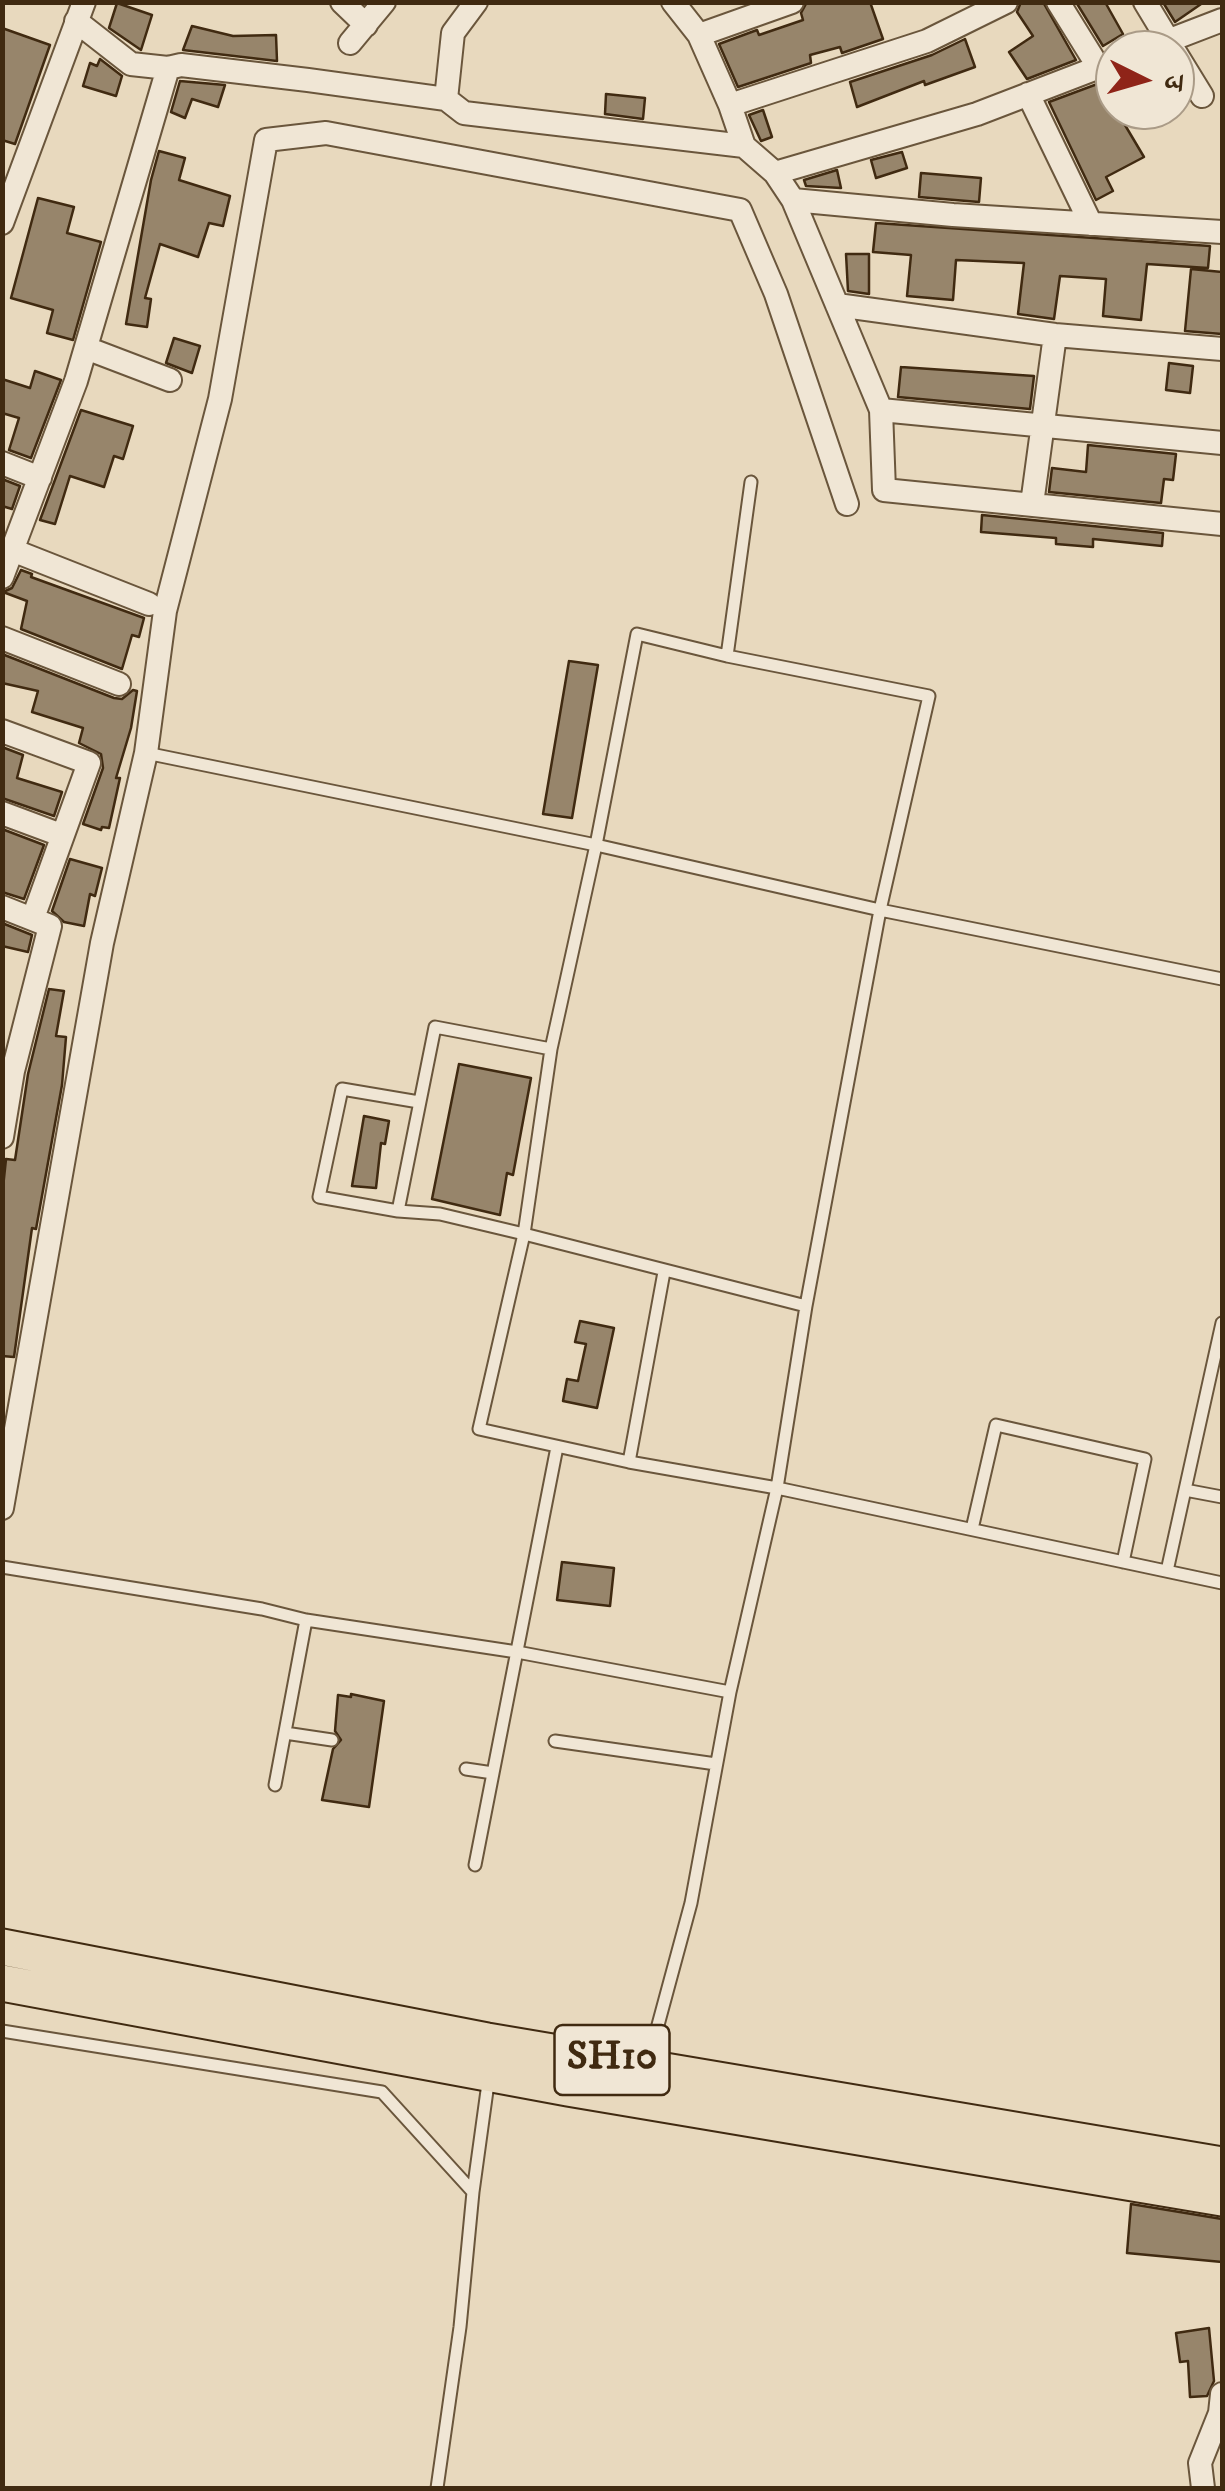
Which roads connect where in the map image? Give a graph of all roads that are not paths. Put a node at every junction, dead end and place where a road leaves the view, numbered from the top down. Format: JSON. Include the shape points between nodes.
{"nodes":[{"id":1,"x":342,"y":2,"type":"edge"},
{"id":2,"x":384,"y":2,"type":"edge"},
{"id":3,"x":476,"y":2,"type":"edge"},
{"id":4,"x":673,"y":2,"type":"edge"},
{"id":5,"x":792,"y":2,"type":"edge"},
{"id":6,"x":1006,"y":2,"type":"edge"},
{"id":7,"x":1058,"y":2,"type":"edge"},
{"id":8,"x":1146,"y":2,"type":"edge"},
{"id":9,"x":80,"y":12,"type":"edge"},
{"id":10,"x":1222,"y":20,"type":"edge"},
{"id":11,"x":1162,"y":30,"type":"edge"},
{"id":12,"x":699,"y":35,"type":"junction"},
{"id":13,"x":1195,"y":35,"type":"edge"},
{"id":14,"x":1095,"y":50,"type":"edge"},
{"id":15,"x":168,"y":68,"type":"junction"},
{"id":16,"x":1095,"y":69,"type":"edge"},
{"id":17,"x":1195,"y":85,"type":"edge"},
{"id":18,"x":1028,"y":94,"type":"junction"},
{"id":19,"x":1202,"y":96,"type":"dead end"},
{"id":20,"x":446,"y":99,"type":"junction"},
{"id":21,"x":730,"y":105,"type":"junction"},
{"id":22,"x":744,"y":146,"type":"junction"},
{"id":23,"x":775,"y":172,"type":"junction"},
{"id":24,"x":793,"y":200,"type":"junction"},
{"id":25,"x":2,"y":224,"type":"edge"},
{"id":26,"x":1091,"y":224,"type":"junction"},
{"id":27,"x":1222,"y":232,"type":"edge"},
{"id":28,"x":837,"y":305,"type":"junction"},
{"id":29,"x":1054,"y":335,"type":"junction"},
{"id":30,"x":86,"y":348,"type":"junction"},
{"id":31,"x":1222,"y":348,"type":"edge"},
{"id":32,"x":170,"y":380,"type":"dead end"},
{"id":33,"x":882,"y":410,"type":"junction"},
{"id":34,"x":1040,"y":426,"type":"junction"},
{"id":35,"x":1222,"y":443,"type":"edge"},
{"id":36,"x":2,"y":463,"type":"edge"},
{"id":37,"x":40,"y":478,"type":"junction"},
{"id":38,"x":751,"y":482,"type":"dead end"},
{"id":39,"x":847,"y":504,"type":"dead end"},
{"id":40,"x":1032,"y":504,"type":"junction"},
{"id":41,"x":1222,"y":524,"type":"edge"},
{"id":42,"x":12,"y":550,"type":"junction"},
{"id":43,"x":2,"y":577,"type":"edge"},
{"id":44,"x":149,"y":604,"type":"dead end"},
{"id":45,"x":2,"y":638,"type":"edge"},
{"id":46,"x":728,"y":656,"type":"junction"},
{"id":47,"x":119,"y":684,"type":"dead end"},
{"id":48,"x":2,"y":731,"type":"edge"},
{"id":49,"x":146,"y":754,"type":"junction"},
{"id":50,"x":2,"y":813,"type":"edge"},
{"id":51,"x":61,"y":835,"type":"junction"},
{"id":52,"x":596,"y":844,"type":"junction"},
{"id":53,"x":2,"y":907,"type":"edge"},
{"id":54,"x":880,"y":910,"type":"junction"},
{"id":55,"x":33,"y":918,"type":"junction"},
{"id":56,"x":1222,"y":979,"type":"edge"},
{"id":57,"x":550,"y":1049,"type":"junction"},
{"id":58,"x":8,"y":1070,"type":"edge"},
{"id":59,"x":418,"y":1102,"type":"junction"},
{"id":60,"x":2,"y":1137,"type":"edge"},
{"id":61,"x":398,"y":1211,"type":"junction"},
{"id":62,"x":524,"y":1234,"type":"junction"},
{"id":63,"x":664,"y":1272,"type":"junction"},
{"id":64,"x":806,"y":1306,"type":"junction"},
{"id":65,"x":1222,"y":1323,"type":"edge"},
{"id":66,"x":557,"y":1447,"type":"junction"},
{"id":67,"x":629,"y":1462,"type":"junction"},
{"id":68,"x":777,"y":1488,"type":"junction"},
{"id":69,"x":1185,"y":1490,"type":"junction"},
{"id":70,"x":1222,"y":1497,"type":"edge"},
{"id":71,"x":2,"y":1508,"type":"edge"},
{"id":72,"x":972,"y":1529,"type":"junction"},
{"id":73,"x":1124,"y":1562,"type":"junction"},
{"id":74,"x":2,"y":1566,"type":"edge"},
{"id":75,"x":1168,"y":1571,"type":"junction"},
{"id":76,"x":1222,"y":1583,"type":"edge"},
{"id":77,"x":306,"y":1620,"type":"junction"},
{"id":78,"x":518,"y":1652,"type":"junction"},
{"id":79,"x":730,"y":1692,"type":"junction"},
{"id":80,"x":285,"y":1733,"type":"junction"},
{"id":81,"x":332,"y":1740,"type":"dead end"},
{"id":82,"x":555,"y":1742,"type":"dead end"},
{"id":83,"x":716,"y":1764,"type":"junction"},
{"id":84,"x":466,"y":1769,"type":"dead end"},
{"id":85,"x":493,"y":1772,"type":"junction"},
{"id":86,"x":275,"y":1784,"type":"dead end"},
{"id":87,"x":475,"y":1865,"type":"dead end"},
{"id":88,"x":2,"y":1946,"type":"edge"},
{"id":89,"x":2,"y":1983,"type":"edge"},
{"id":90,"x":2,"y":2031,"type":"edge"},
{"id":91,"x":492,"y":2058,"type":"junction"},
{"id":92,"x":646,"y":2066,"type":"junction"},
{"id":93,"x":1222,"y":2164,"type":"edge"},
{"id":94,"x":472,"y":2192,"type":"junction"},
{"id":95,"x":1222,"y":2198,"type":"edge"},
{"id":96,"x":1222,"y":2394,"type":"edge"},
{"id":97,"x":437,"y":2488,"type":"edge"},
{"id":98,"x":1203,"y":2488,"type":"edge"}],
"edges":[{"from":1,"to":2,"type":"street","via":[[358,34]]},
{"from":3,"to":20,"type":"street","via":[[453,33]]},
{"from":4,"to":12,"type":"street"},
{"from":5,"to":12,"type":"street"},
{"from":6,"to":21,"type":"street","via":[[926,41]]},
{"from":7,"to":14,"type":"street"},
{"from":8,"to":11,"type":"street"},
{"from":9,"to":15,"type":"street","via":[[131,64]]},
{"from":9,"to":25,"type":"street"},
{"from":10,"to":13,"type":"street"},
{"from":12,"to":21,"type":"street"},
{"from":15,"to":20,"type":"street"},
{"from":15,"to":30,"type":"street"},
{"from":16,"to":18,"type":"street"},
{"from":17,"to":19,"type":"street"},
{"from":18,"to":23,"type":"street"},
{"from":18,"to":26,"type":"street"},
{"from":20,"to":22,"type":"street","via":[[464,113]]},
{"from":21,"to":22,"type":"street"},
{"from":22,"to":23,"type":"street"},
{"from":23,"to":24,"type":"street"},
{"from":24,"to":26,"type":"street"},
{"from":24,"to":28,"type":"street"},
{"from":26,"to":27,"type":"street"},
{"from":28,"to":29,"type":"street"},
{"from":28,"to":33,"type":"street"},
{"from":29,"to":31,"type":"street"},
{"from":29,"to":34,"type":"street"},
{"from":30,"to":32,"type":"street"},
{"from":30,"to":37,"type":"street"},
{"from":33,"to":34,"type":"street"},
{"from":33,"to":40,"type":"street","via":[[884,490]]},
{"from":34,"to":35,"type":"street"},
{"from":34,"to":40,"type":"street"},
{"from":36,"to":37,"type":"street"},
{"from":37,"to":42,"type":"street"},
{"from":38,"to":46,"type":"lane"},
{"from":39,"to":49,"type":"street","via":[[776,294],[740,210],[326,133],[266,140],[220,399],[164,610]]},
{"from":40,"to":41,"type":"street"},
{"from":42,"to":43,"type":"street"},
{"from":42,"to":44,"type":"street"},
{"from":45,"to":47,"type":"street"},
{"from":46,"to":52,"type":"lane","via":[[637,634]]},
{"from":46,"to":54,"type":"lane","via":[[929,696]]},
{"from":48,"to":51,"type":"street","via":[[89,763]]},
{"from":49,"to":52,"type":"lane"},
{"from":49,"to":71,"type":"street","via":[[98,962]]},
{"from":50,"to":51,"type":"street"},
{"from":51,"to":55,"type":"street"},
{"from":52,"to":54,"type":"lane"},
{"from":52,"to":57,"type":"lane"},
{"from":53,"to":55,"type":"street"},
{"from":54,"to":56,"type":"lane"},
{"from":54,"to":64,"type":"lane"},
{"from":55,"to":58,"type":"street","via":[[50,926]]},
{"from":57,"to":59,"type":"lane","via":[[435,1027]]},
{"from":57,"to":62,"type":"lane"},
{"from":58,"to":60,"type":"street"},
{"from":59,"to":61,"type":"lane"},
{"from":59,"to":61,"type":"lane","via":[[342,1089],[319,1197]]},
{"from":61,"to":62,"type":"lane"},
{"from":62,"to":63,"type":"lane"},
{"from":62,"to":66,"type":"lane","via":[[478,1428]]},
{"from":63,"to":64,"type":"lane"},
{"from":63,"to":67,"type":"lane"},
{"from":64,"to":68,"type":"lane"},
{"from":65,"to":69,"type":"lane"},
{"from":66,"to":67,"type":"lane"},
{"from":66,"to":78,"type":"lane"},
{"from":67,"to":68,"type":"lane"},
{"from":68,"to":72,"type":"lane"},
{"from":68,"to":79,"type":"lane"},
{"from":69,"to":70,"type":"lane"},
{"from":69,"to":75,"type":"lane"},
{"from":72,"to":73,"type":"lane"},
{"from":72,"to":73,"type":"lane","via":[[996,1425],[1145,1459]]},
{"from":73,"to":75,"type":"lane"},
{"from":74,"to":77,"type":"lane"},
{"from":75,"to":76,"type":"lane"},
{"from":77,"to":78,"type":"lane"},
{"from":77,"to":80,"type":"lane"},
{"from":78,"to":79,"type":"lane"},
{"from":78,"to":85,"type":"lane"},
{"from":79,"to":83,"type":"lane"},
{"from":80,"to":81,"type":"lane"},
{"from":80,"to":86,"type":"lane"},
{"from":82,"to":83,"type":"lane"},
{"from":83,"to":92,"type":"lane","via":[[691,1903]]},
{"from":84,"to":85,"type":"lane"},
{"from":85,"to":87,"type":"lane"},
{"from":88,"to":91,"type":"main road","number":"SH10"},
{"from":89,"to":91,"type":"main road","number":"SH10"},
{"from":90,"to":94,"type":"lane","via":[[382,2092]]},
{"from":91,"to":92,"type":"main road","number":"SH10"},
{"from":91,"to":94,"type":"lane"},
{"from":91,"to":95,"type":"main road","number":"SH10"},
{"from":92,"to":93,"type":"main road","number":"SH10"},
{"from":94,"to":97,"type":"lane"},
{"from":96,"to":98,"type":"street","via":[[1200,2463]]}]}
